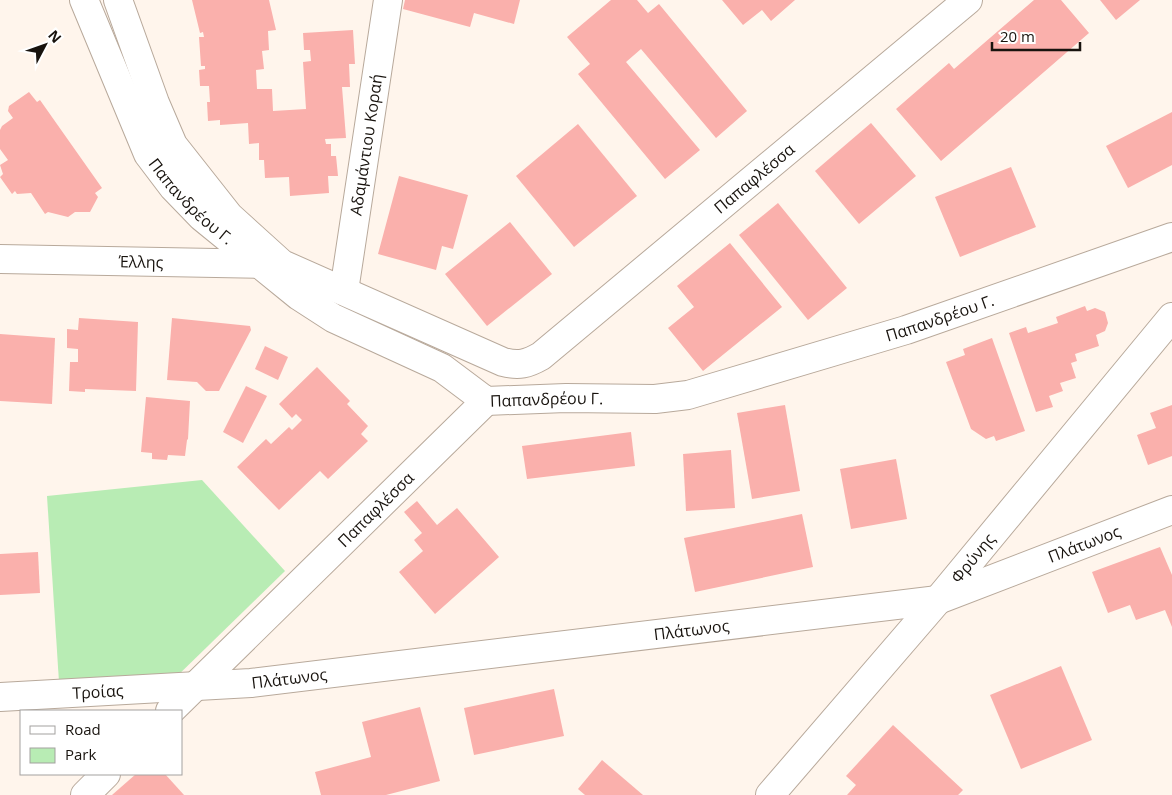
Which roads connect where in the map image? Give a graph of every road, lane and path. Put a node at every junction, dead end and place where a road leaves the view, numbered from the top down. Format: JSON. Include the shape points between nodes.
{"nodes":[{"id":1,"x":84,"y":0,"type":"edge"},
{"id":2,"x":118,"y":0,"type":"edge"},
{"id":3,"x":388,"y":0,"type":"edge"},
{"id":4,"x":968,"y":0,"type":"edge"},
{"id":5,"x":1172,"y":237,"type":"edge"},
{"id":6,"x":0,"y":259,"type":"edge"},
{"id":7,"x":270,"y":264,"type":"junction"},
{"id":8,"x":344,"y":291,"type":"junction"},
{"id":9,"x":1172,"y":317,"type":"edge"},
{"id":10,"x":472,"y":347,"type":"junction"},
{"id":11,"x":541,"y":356,"type":"junction"},
{"id":12,"x":566,"y":398,"type":"junction"},
{"id":13,"x":486,"y":401,"type":"junction"},
{"id":14,"x":1172,"y":510,"type":"edge"},
{"id":15,"x":938,"y":600,"type":"junction"},
{"id":16,"x":196,"y":686,"type":"junction"},
{"id":17,"x":0,"y":697,"type":"edge"},
{"id":18,"x":171,"y":710,"type":"edge"},
{"id":19,"x":105,"y":775,"type":"edge"},
{"id":20,"x":85,"y":795,"type":"edge"},
{"id":21,"x":770,"y":795,"type":"edge"}],
"edges":[{"from":1,"to":7,"type":"street","name":"Παπανδρέου Γ.","via":[[148,154],[172,186],[202,217]]},
{"from":2,"to":7,"type":"street","name":"Παπανδρέου Γ.","via":[[173,145]]},
{"from":3,"to":8,"type":"street","name":"Αδαμάντιου Κοραή"},
{"from":4,"to":11,"type":"street","name":"Παπαφλέσσα"},
{"from":5,"to":12,"type":"street","name":"Παπανδρέου Γ.","via":[[906,330],[725,386],[655,399]]},
{"from":6,"to":7,"type":"street","name":"Έλλης"},
{"from":7,"to":8,"type":"street","name":"Παπανδρέου Γ."},
{"from":7,"to":13,"type":"street","name":"Παπανδρέου Γ.","via":[[299,296],[333,318],[442,368]]},
{"from":8,"to":10,"type":"street","name":"Παπανδρέου Γ."},
{"from":9,"to":15,"type":"street","name":"Φρύνης"},
{"from":10,"to":11,"type":"street","name":"Παπαφλέσσα","via":[[516,365]]},
{"from":10,"to":13,"type":"street"},
{"from":11,"to":12,"type":"street","via":[[542,374],[547,384]]},
{"from":12,"to":13,"type":"street","name":"Παπανδρέου Γ."},
{"from":13,"to":16,"type":"street","name":"Παπαφλέσσα"},
{"from":14,"to":15,"type":"street","name":"Πλάτωνος"},
{"from":15,"to":16,"type":"street","name":"Πλάτωνος","via":[[251,683]]},
{"from":15,"to":21,"type":"street","name":"Φρύνης"},
{"from":16,"to":17,"type":"street","name":"Τροίας"},
{"from":16,"to":18,"type":"street","name":"Παπαφλέσσα"},
{"from":19,"to":20,"type":"street"}]}
